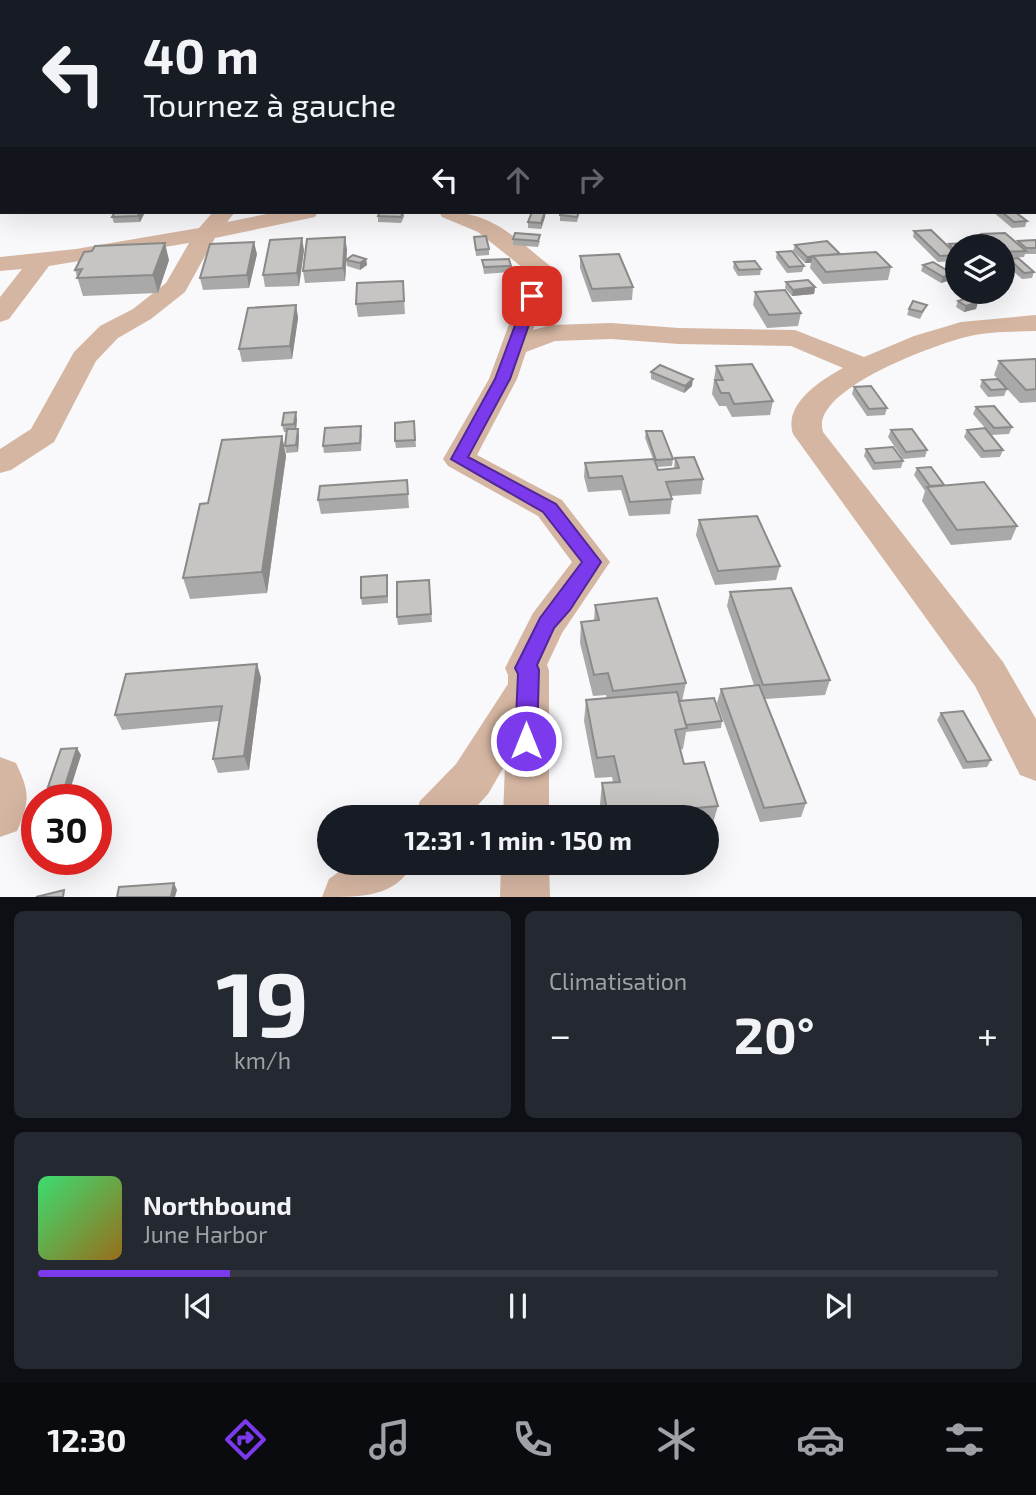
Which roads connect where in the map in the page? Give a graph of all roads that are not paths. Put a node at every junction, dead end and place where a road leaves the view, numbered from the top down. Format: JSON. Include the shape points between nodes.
{"nodes":[{"id":1,"x":222,"y":214,"type":"edge"},
{"id":2,"x":297,"y":214,"type":"edge"},
{"id":3,"x":455,"y":214,"type":"edge"},
{"id":4,"x":206,"y":233,"type":"junction"},
{"id":5,"x":41,"y":260,"type":"junction"},
{"id":6,"x":0,"y":264,"type":"edge"},
{"id":7,"x":0,"y":314,"type":"edge"},
{"id":8,"x":1036,"y":323,"type":"edge"},
{"id":9,"x":514,"y":347,"type":"junction"},
{"id":10,"x":865,"y":367,"type":"junction"},
{"id":11,"x":0,"y":463,"type":"edge"},
{"id":12,"x":526,"y":690,"type":"junction"},
{"id":13,"x":1036,"y":761,"type":"edge"},
{"id":14,"x":0,"y":778,"type":"edge"},
{"id":15,"x":448,"y":805,"type":"edge"},
{"id":16,"x":526,"y":805,"type":"edge"},
{"id":17,"x":0,"y":815,"type":"edge"},
{"id":18,"x":374,"y":875,"type":"edge"},
{"id":19,"x":525,"y":875,"type":"edge"},
{"id":20,"x":346,"y":897,"type":"edge"},
{"id":21,"x":525,"y":897,"type":"edge"}],
"edges":[{"from":1,"to":4,"type":"street"},
{"from":2,"to":4,"type":"street"},
{"from":3,"to":9,"type":"street","via":[[486,227],[541,270]]},
{"from":4,"to":5,"type":"street"},
{"from":4,"to":11,"type":"street","via":[[176,287],[142,314],[108,332],[84,358],[43,435]]},
{"from":5,"to":6,"type":"street"},
{"from":5,"to":7,"type":"street"},
{"from":8,"to":10,"type":"street","via":[[962,330]]},
{"from":9,"to":10,"type":"street","via":[[551,332],[795,338]]},
{"from":9,"to":12,"type":"street","via":[[503,379],[459,459],[550,508],[592,562],[547,624],[525,668],[529,670]]},
{"from":10,"to":13,"type":"street","via":[[814,403],[806,418],[808,434],[989,674]]},
{"from":12,"to":15,"type":"street","via":[[472,779]]},
{"from":12,"to":16,"type":"street"},
{"from":14,"to":17,"type":"street","via":[[5,792]]},
{"from":18,"to":20,"type":"street"},
{"from":19,"to":21,"type":"street"}]}
